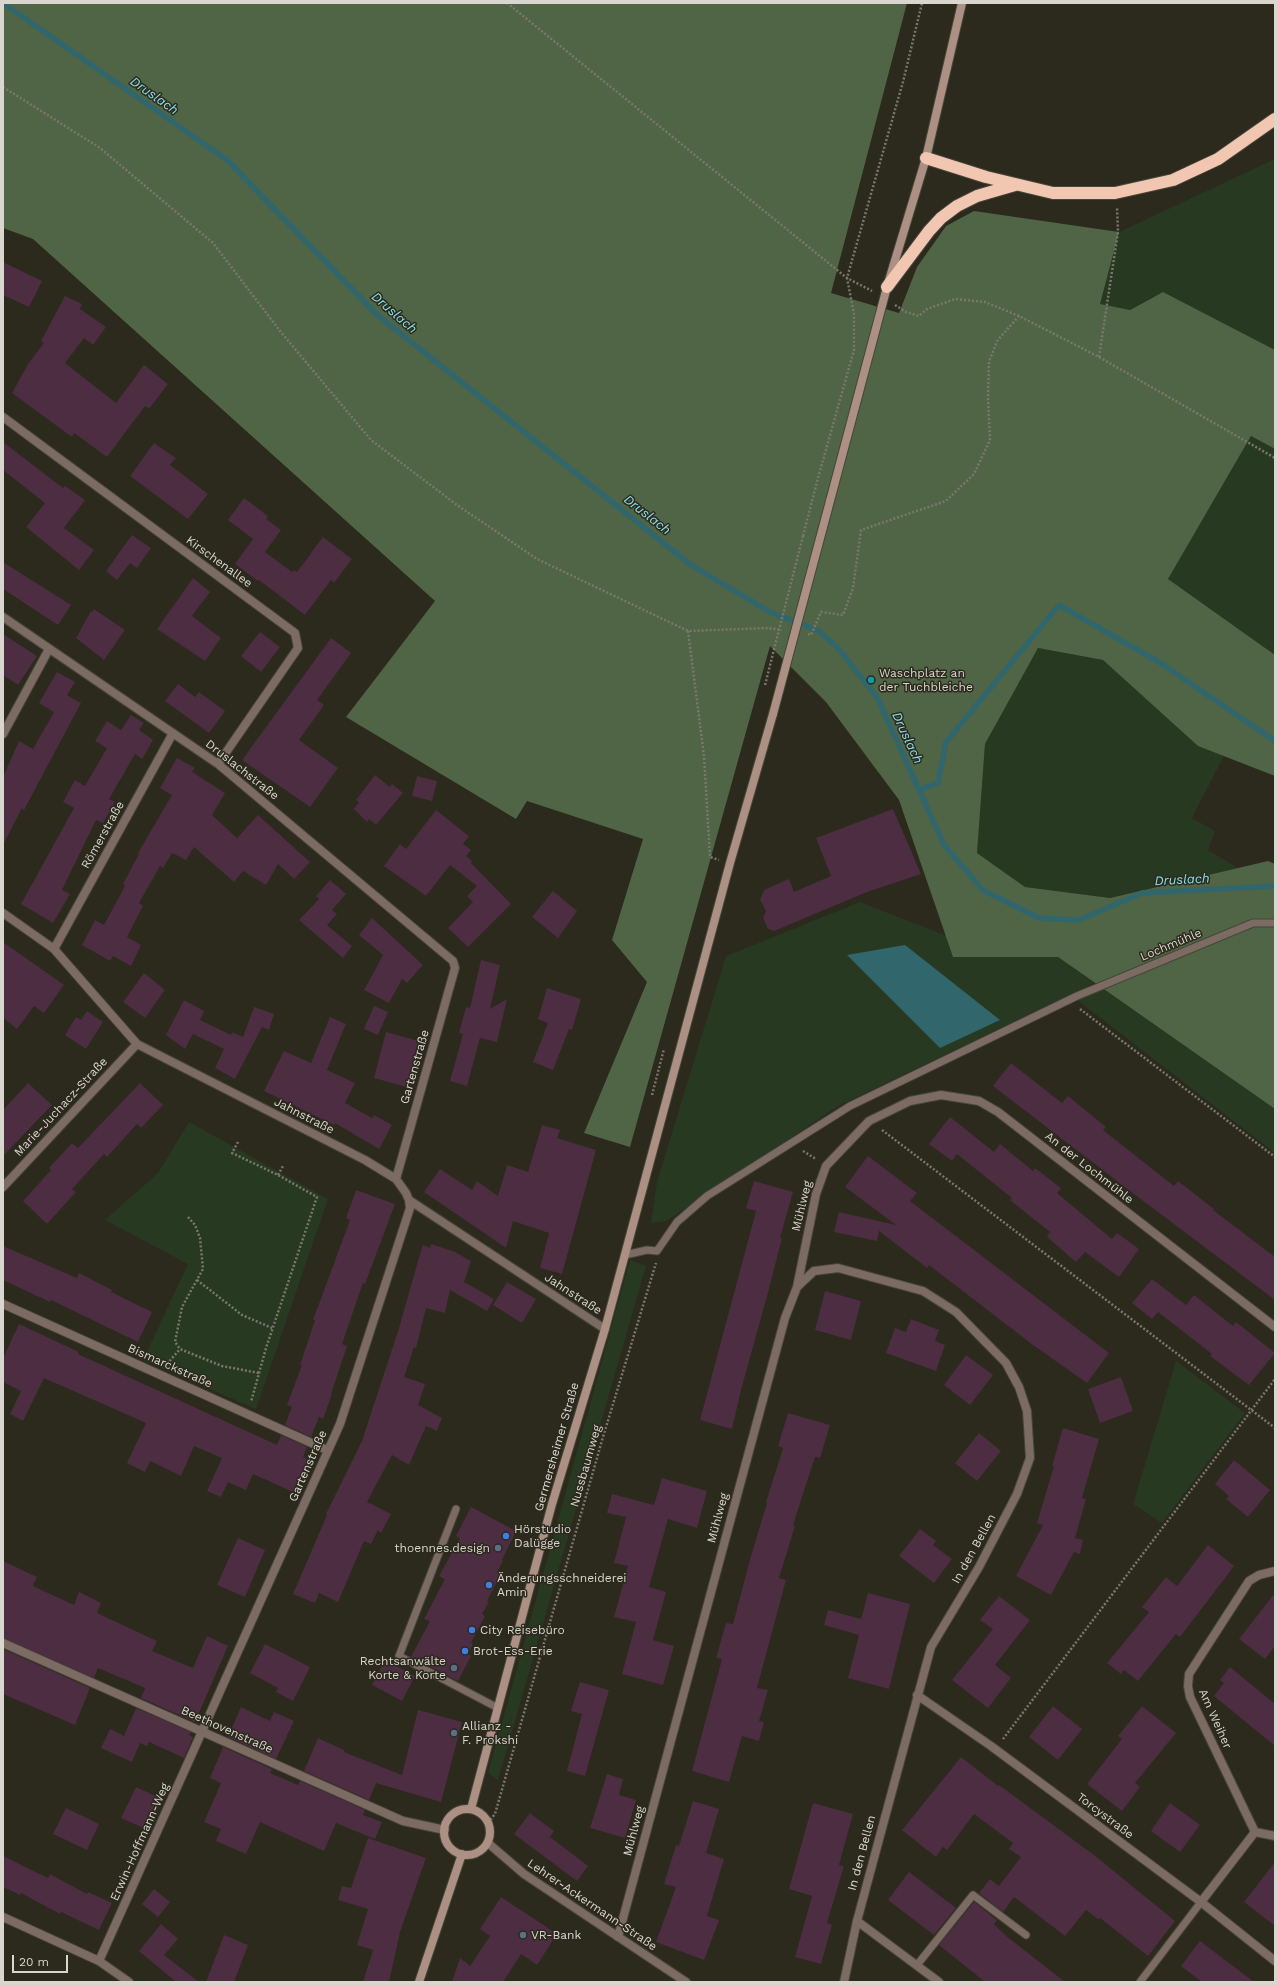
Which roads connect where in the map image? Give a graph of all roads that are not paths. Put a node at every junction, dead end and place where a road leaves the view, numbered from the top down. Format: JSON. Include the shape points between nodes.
{"nodes":[{"id":1,"x":962,"y":3,"type":"edge"},
{"id":2,"x":1275,"y":119,"type":"edge"},
{"id":3,"x":926,"y":158,"type":"junction"},
{"id":4,"x":1016,"y":185,"type":"junction"},
{"id":5,"x":886,"y":292,"type":"junction"},
{"id":6,"x":3,"y":417,"type":"edge"},
{"id":7,"x":3,"y":617,"type":"edge"},
{"id":8,"x":49,"y":649,"type":"junction"},
{"id":9,"x":173,"y":733,"type":"junction"},
{"id":10,"x":3,"y":734,"type":"edge"},
{"id":11,"x":218,"y":764,"type":"junction"},
{"id":12,"x":3,"y":913,"type":"edge"},
{"id":13,"x":1275,"y":923,"type":"edge"},
{"id":14,"x":54,"y":949,"type":"junction"},
{"id":15,"x":453,"y":961,"type":"joint"},
{"id":16,"x":137,"y":1044,"type":"junction"},
{"id":17,"x":869,"y":1121,"type":"joint"},
{"id":18,"x":396,"y":1179,"type":"junction"},
{"id":19,"x":3,"y":1187,"type":"edge"},
{"id":20,"x":409,"y":1200,"type":"junction"},
{"id":21,"x":625,"y":1255,"type":"junction"},
{"id":22,"x":797,"y":1287,"type":"junction"},
{"id":23,"x":3,"y":1304,"type":"edge"},
{"id":24,"x":1275,"y":1327,"type":"edge"},
{"id":25,"x":605,"y":1329,"type":"junction"},
{"id":26,"x":327,"y":1450,"type":"junction"},
{"id":27,"x":456,"y":1509,"type":"dead end"},
{"id":28,"x":1275,"y":1571,"type":"edge"},
{"id":29,"x":3,"y":1642,"type":"edge"},
{"id":30,"x":917,"y":1695,"type":"junction"},
{"id":31,"x":498,"y":1708,"type":"junction"},
{"id":32,"x":202,"y":1732,"type":"junction"},
{"id":33,"x":471,"y":1809,"type":"junction"},
{"id":34,"x":445,"y":1830,"type":"junction"},
{"id":35,"x":1255,"y":1832,"type":"junction"},
{"id":36,"x":1275,"y":1836,"type":"edge"},
{"id":37,"x":488,"y":1843,"type":"junction"},
{"id":38,"x":462,"y":1854,"type":"junction"},
{"id":39,"x":1201,"y":1902,"type":"junction"},
{"id":40,"x":3,"y":1917,"type":"edge"},
{"id":41,"x":856,"y":1921,"type":"junction"},
{"id":42,"x":1026,"y":1935,"type":"dead end"},
{"id":43,"x":618,"y":1938,"type":"junction"},
{"id":44,"x":99,"y":1961,"type":"junction"},
{"id":45,"x":1275,"y":1961,"type":"edge"},
{"id":46,"x":917,"y":1965,"type":"junction"},
{"id":47,"x":129,"y":1982,"type":"edge"},
{"id":48,"x":419,"y":1982,"type":"edge"},
{"id":49,"x":686,"y":1982,"type":"edge"},
{"id":50,"x":844,"y":1982,"type":"edge"},
{"id":51,"x":939,"y":1982,"type":"edge"},
{"id":52,"x":1140,"y":1982,"type":"edge"}],
"edges":[{"from":1,"to":3,"type":"main road","name":"Germersheimer Straße"},
{"from":2,"to":4,"type":"highway","via":[[1218,159],[1180,177],[1153,185],[1115,193],[1053,193]]},
{"from":3,"to":4,"type":"highway"},
{"from":3,"to":5,"type":"main road","name":"Germersheimer Straße"},
{"from":4,"to":5,"type":"highway","via":[[977,196],[941,218],[929,230]]},
{"from":5,"to":21,"type":"main road","name":"Germersheimer Straße","bridge":true},
{"from":6,"to":11,"type":"street","name":"Kirschenallee","via":[[295,633],[298,648]]},
{"from":7,"to":8,"type":"street","name":"Druslachstraße"},
{"from":8,"to":9,"type":"street","name":"Druslachstraße"},
{"from":8,"to":10,"type":"street"},
{"from":9,"to":11,"type":"street","name":"Druslachstraße"},
{"from":9,"to":14,"type":"street","name":"Römerstraße"},
{"from":11,"to":15,"type":"street","name":"Druslachstraße"},
{"from":12,"to":14,"type":"street","name":"Jahnstraße"},
{"from":13,"to":21,"type":"lane","name":"Lochmühle","via":[[1253,923],[1077,996],[850,1106],[707,1196],[677,1222],[657,1251],[647,1250]]},
{"from":14,"to":16,"type":"street","name":"Jahnstraße"},
{"from":15,"to":18,"type":"street","name":"Gartenstraße","via":[[455,968]]},
{"from":16,"to":18,"type":"street","name":"Jahnstraße","via":[[365,1160]]},
{"from":16,"to":19,"type":"street","name":"Marie-Juchacz-Straße"},
{"from":17,"to":22,"type":"street","name":"Mühlweg","via":[[826,1166],[816,1194]]},
{"from":17,"to":24,"type":"street","name":"An der Lochmühle","via":[[910,1101],[941,1096],[979,1101],[1004,1117]]},
{"from":18,"to":20,"type":"street","name":"Jahnstraße"},
{"from":20,"to":25,"type":"street","name":"Jahnstraße"},
{"from":20,"to":26,"type":"street","name":"Gartenstraße","via":[[410,1208],[340,1424]]},
{"from":21,"to":25,"type":"main road","name":"Germersheimer Straße"},
{"from":22,"to":30,"type":"street","name":"In den Bellen","via":[[814,1271],[838,1268],[923,1291],[956,1312],[1006,1363],[1028,1411],[1030,1458],[1017,1494],[979,1567],[931,1647]]},
{"from":22,"to":43,"type":"street","name":"Mühlweg","via":[[783,1326]]},
{"from":23,"to":26,"type":"street","name":"Bismarckstraße"},
{"from":25,"to":31,"type":"main road","name":"Germersheimer Straße","via":[[552,1504]]},
{"from":26,"to":32,"type":"street","name":"Gartenstraße"},
{"from":27,"to":31,"type":"lane","via":[[399,1656]]},
{"from":28,"to":35,"type":"street","name":"Am Weiher","via":[[1259,1575],[1249,1581],[1189,1674],[1188,1686],[1190,1697]]},
{"from":29,"to":32,"type":"street","name":"Beethovenstraße"},
{"from":30,"to":39,"type":"street","name":"Torcystraße","via":[[996,1749]]},
{"from":30,"to":41,"type":"street","name":"In den Bellen"},
{"from":31,"to":33,"type":"main road","name":"Germersheimer Straße"},
{"from":32,"to":34,"type":"street","name":"Beethovenstraße","via":[[403,1821]]},
{"from":32,"to":44,"type":"street","name":"Erwin-Hoffmann-Weg"},
{"from":33,"to":34,"type":"main road","via":[[450,1817]]},
{"from":33,"to":37,"type":"main road","via":[[484,1817],[488,1823]]},
{"from":34,"to":38,"type":"main road","via":[[451,1848]]},
{"from":35,"to":36,"type":"street"},
{"from":35,"to":39,"type":"street"},
{"from":37,"to":38,"type":"main road","via":[[477,1853]]},
{"from":37,"to":43,"type":"street","name":"Lehrer-Ackermann-Straße","via":[[524,1874]]},
{"from":38,"to":48,"type":"main road"},
{"from":39,"to":45,"type":"street","name":"Torcystraße"},
{"from":39,"to":52,"type":"lane"},
{"from":40,"to":44,"type":"street"},
{"from":41,"to":46,"type":"street"},
{"from":41,"to":50,"type":"street","name":"In den Bellen"},
{"from":42,"to":46,"type":"lane","via":[[973,1895]]},
{"from":43,"to":49,"type":"street","name":"Lehrer-Ackermann-Straße"},
{"from":44,"to":47,"type":"street"},
{"from":46,"to":51,"type":"street"}]}
